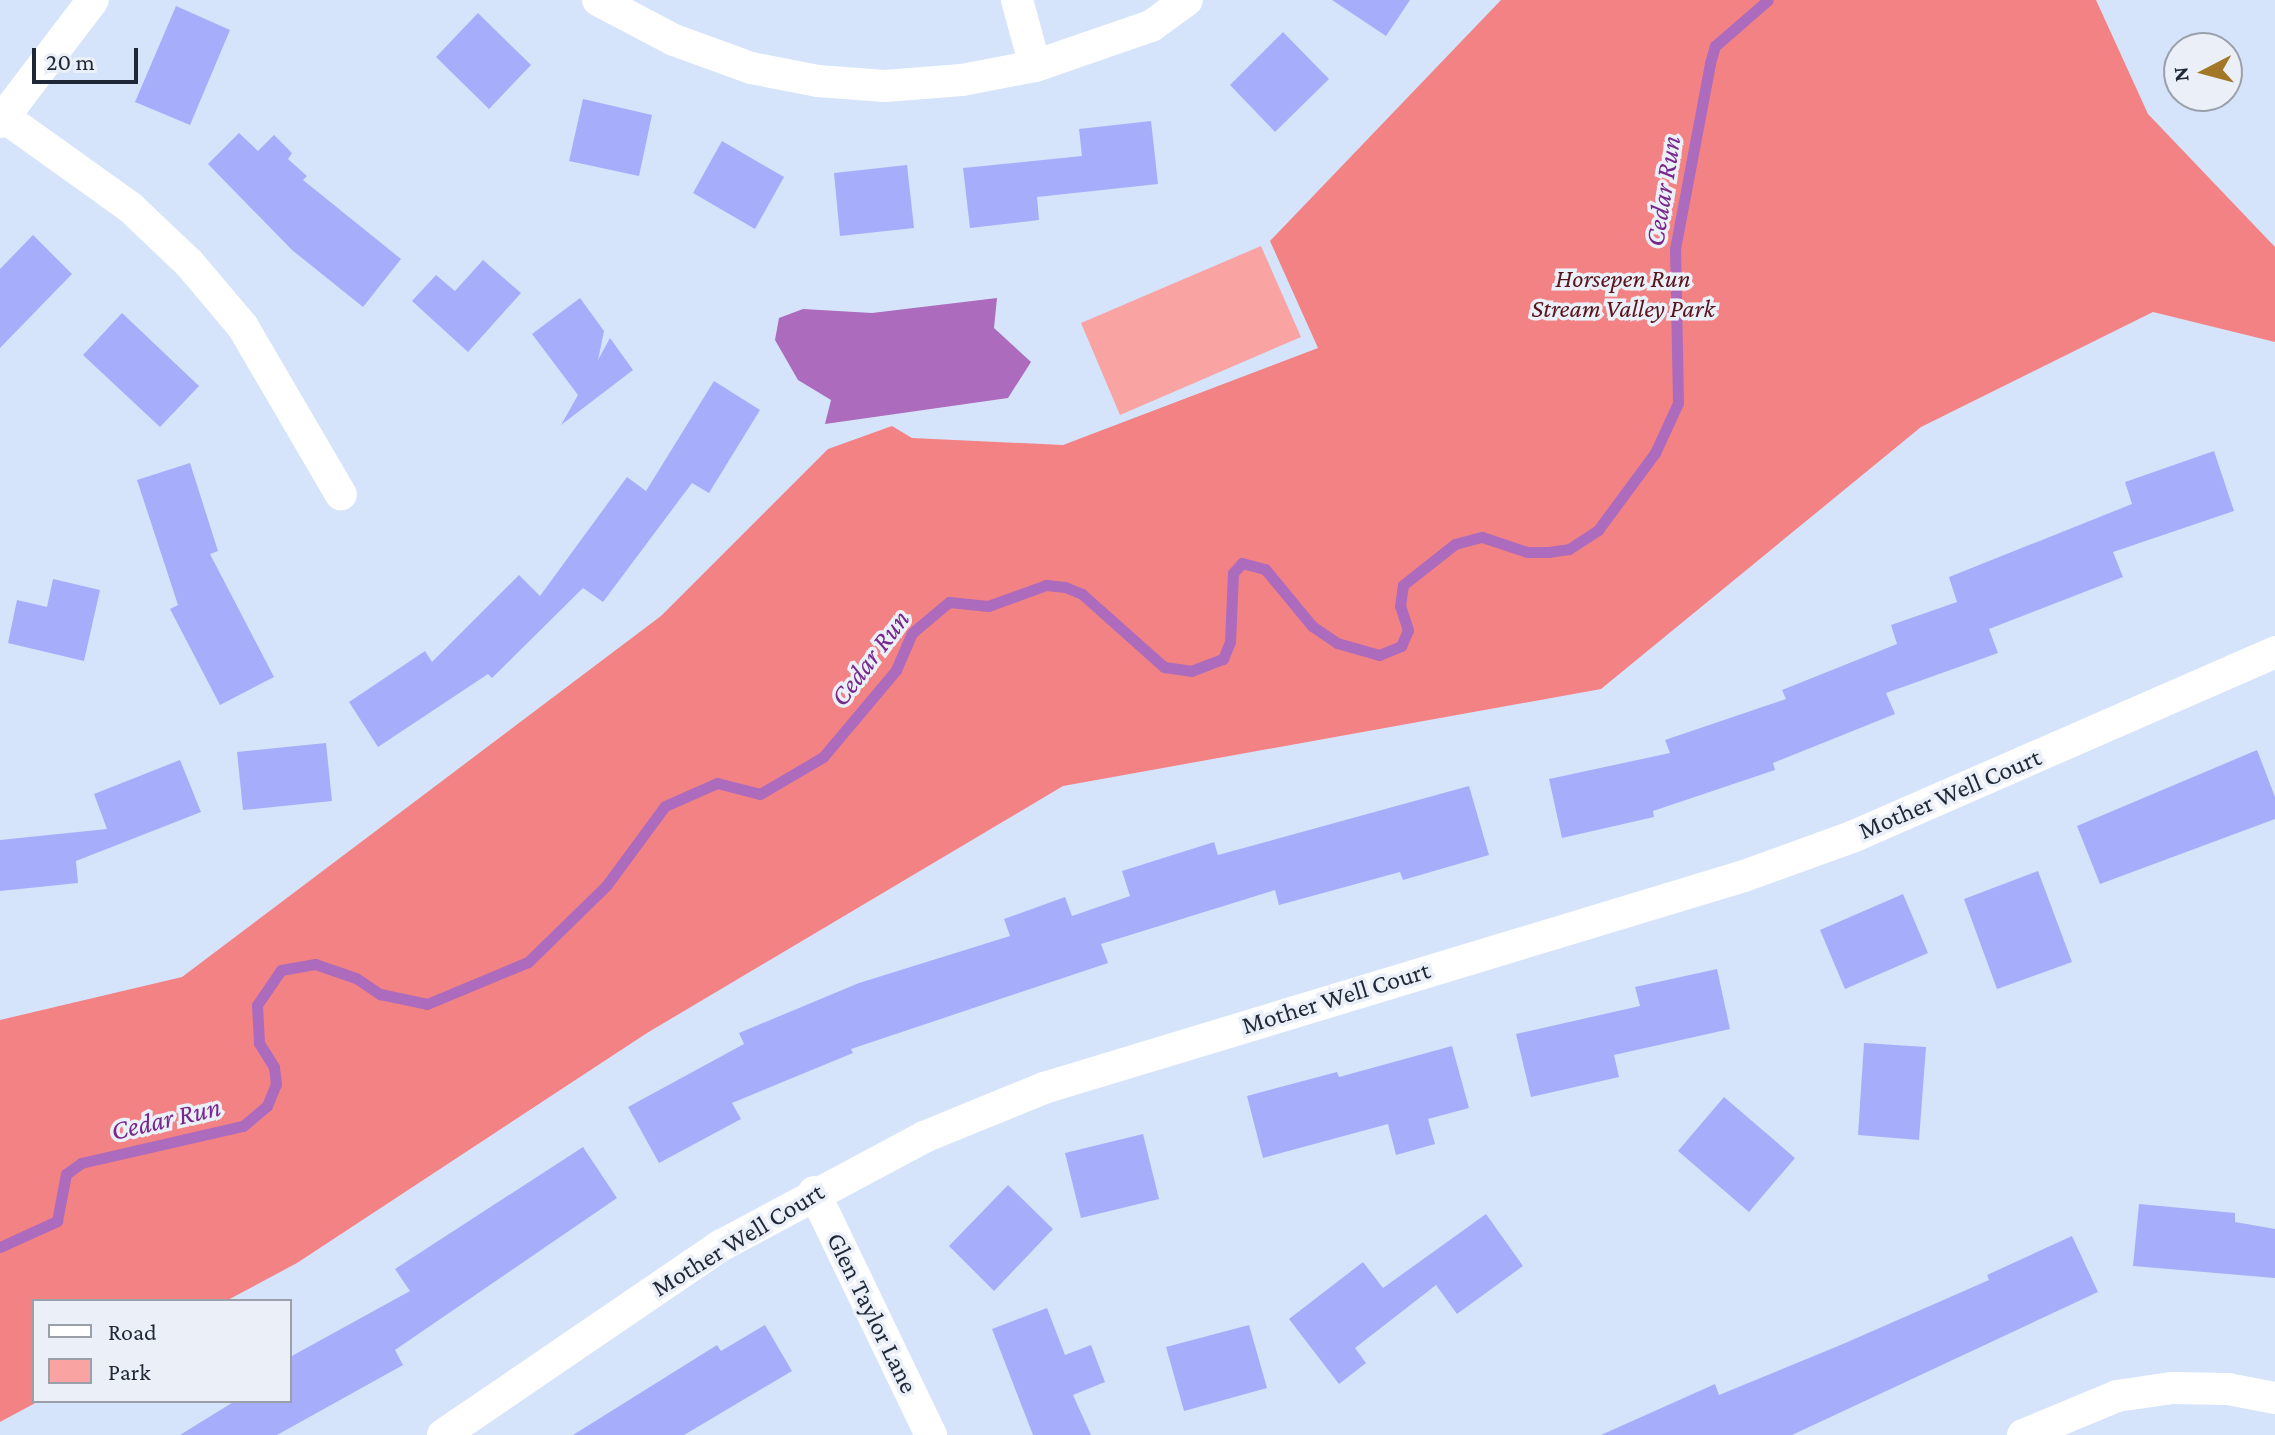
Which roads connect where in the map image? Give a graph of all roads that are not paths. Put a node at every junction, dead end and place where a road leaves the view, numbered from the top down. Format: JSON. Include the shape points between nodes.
{"nodes":[{"id":1,"x":93,"y":0,"type":"edge"},
{"id":2,"x":598,"y":0,"type":"edge"},
{"id":3,"x":1017,"y":0,"type":"edge"},
{"id":4,"x":1187,"y":0,"type":"edge"},
{"id":5,"x":1035,"y":66,"type":"junction"},
{"id":6,"x":2,"y":120,"type":"edge"},
{"id":7,"x":341,"y":495,"type":"dead end"},
{"id":8,"x":2275,"y":652,"type":"edge"},
{"id":9,"x":814,"y":1192,"type":"junction"},
{"id":10,"x":2275,"y":1398,"type":"edge"},
{"id":11,"x":443,"y":1435,"type":"edge"},
{"id":12,"x":931,"y":1435,"type":"edge"},
{"id":13,"x":2023,"y":1435,"type":"edge"}],
"edges":[{"from":1,"to":6,"type":"street"},
{"from":2,"to":5,"type":"street","via":[[674,40],[751,68],[818,81],[885,86],[962,80]]},
{"from":3,"to":5,"type":"street"},
{"from":4,"to":5,"type":"street","via":[[1151,26]]},
{"from":6,"to":7,"type":"street","via":[[131,208],[189,263],[243,327]]},
{"from":8,"to":9,"type":"street","name":"Mother Well Court","via":[[1852,837],[1744,876],[1044,1088],[924,1137]]},
{"from":9,"to":11,"type":"street","name":"Mother Well Court","via":[[722,1245]]},
{"from":9,"to":12,"type":"street","name":"Glen Taylor Lane"},
{"from":10,"to":13,"type":"street","via":[[2228,1389],[2172,1388],[2117,1396]]}]}
